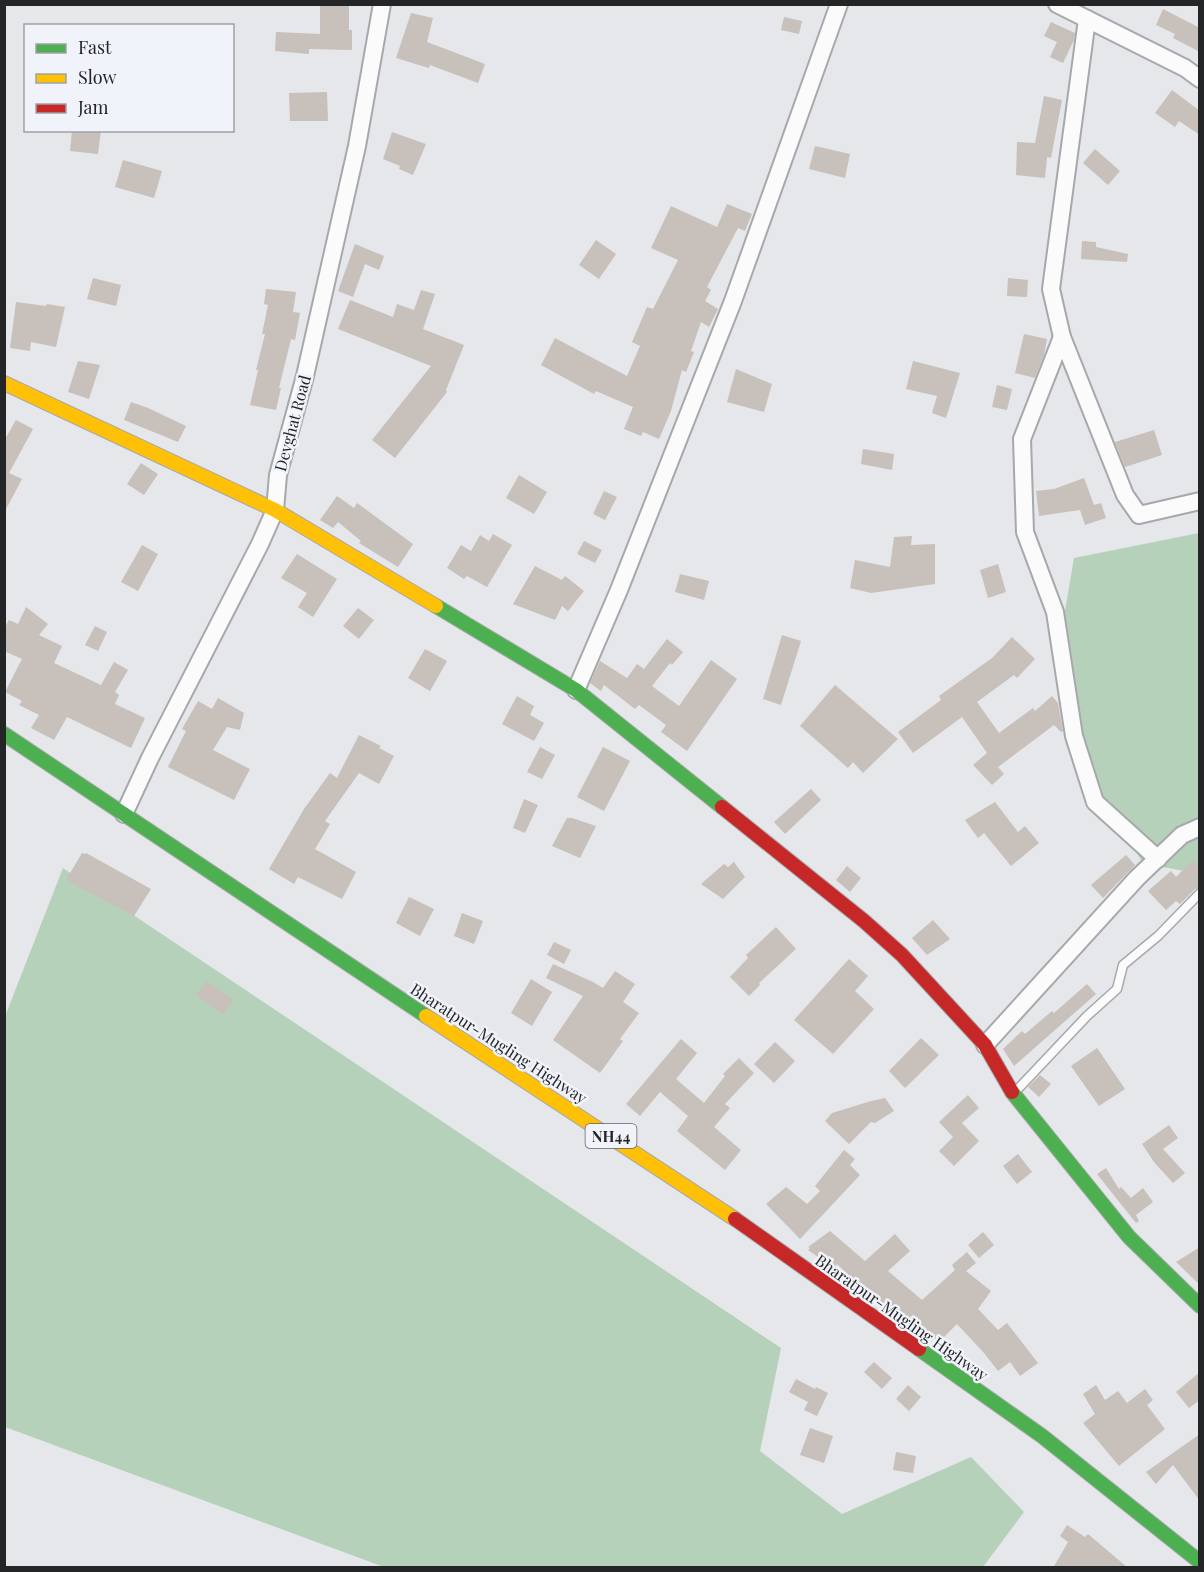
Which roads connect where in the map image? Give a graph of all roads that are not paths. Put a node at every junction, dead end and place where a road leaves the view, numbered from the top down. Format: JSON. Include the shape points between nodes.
{"nodes":[{"id":1,"x":382,"y":4,"type":"edge"},
{"id":2,"x":839,"y":4,"type":"edge"},
{"id":3,"x":1057,"y":4,"type":"edge"},
{"id":4,"x":1087,"y":19,"type":"junction"},
{"id":5,"x":1200,"y":79,"type":"edge"},
{"id":6,"x":1062,"y":337,"type":"junction"},
{"id":7,"x":4,"y":383,"type":"edge"},
{"id":8,"x":1200,"y":501,"type":"edge"},
{"id":9,"x":275,"y":510,"type":"junction"},
{"id":10,"x":576,"y":690,"type":"junction"},
{"id":11,"x":4,"y":734,"type":"edge"},
{"id":12,"x":124,"y":814,"type":"junction"},
{"id":13,"x":1200,"y":827,"type":"edge"},
{"id":14,"x":1158,"y":859,"type":"junction"},
{"id":15,"x":1200,"y":893,"type":"edge"},
{"id":16,"x":985,"y":1045,"type":"junction"},
{"id":17,"x":1012,"y":1094,"type":"junction"},
{"id":18,"x":1200,"y":1306,"type":"edge"},
{"id":19,"x":1200,"y":1562,"type":"edge"}],
"edges":[{"from":1,"to":9,"type":"street","name":"Devghat Road","via":[[357,146],[305,376],[278,475]]},
{"from":2,"to":10,"type":"street","via":[[733,301]]},
{"from":3,"to":4,"type":"street"},
{"from":4,"to":5,"type":"street"},
{"from":4,"to":6,"type":"street","via":[[1051,289]]},
{"from":6,"to":8,"type":"street","via":[[1125,495],[1139,515]]},
{"from":6,"to":14,"type":"street","via":[[1022,439],[1025,532],[1055,612],[1074,736],[1095,802]]},
{"from":7,"to":9,"type":"main road"},
{"from":9,"to":10,"type":"main road"},
{"from":9,"to":12,"type":"street","name":"Devghat Road"},
{"from":10,"to":16,"type":"main road","via":[[864,921],[934,987]]},
{"from":11,"to":12,"type":"main road","name":"Bharatpur-Mugling Highway","number":"NH44"},
{"from":12,"to":19,"type":"main road","name":"Bharatpur-Mugling Highway","number":"NH44","via":[[725,1212],[1042,1436]]},
{"from":13,"to":14,"type":"street","via":[[1182,835]]},
{"from":14,"to":16,"type":"street"},
{"from":15,"to":17,"type":"lane","via":[[1123,965],[1117,989]]},
{"from":16,"to":17,"type":"main road"},
{"from":17,"to":18,"type":"main road","via":[[1129,1237]]}]}
